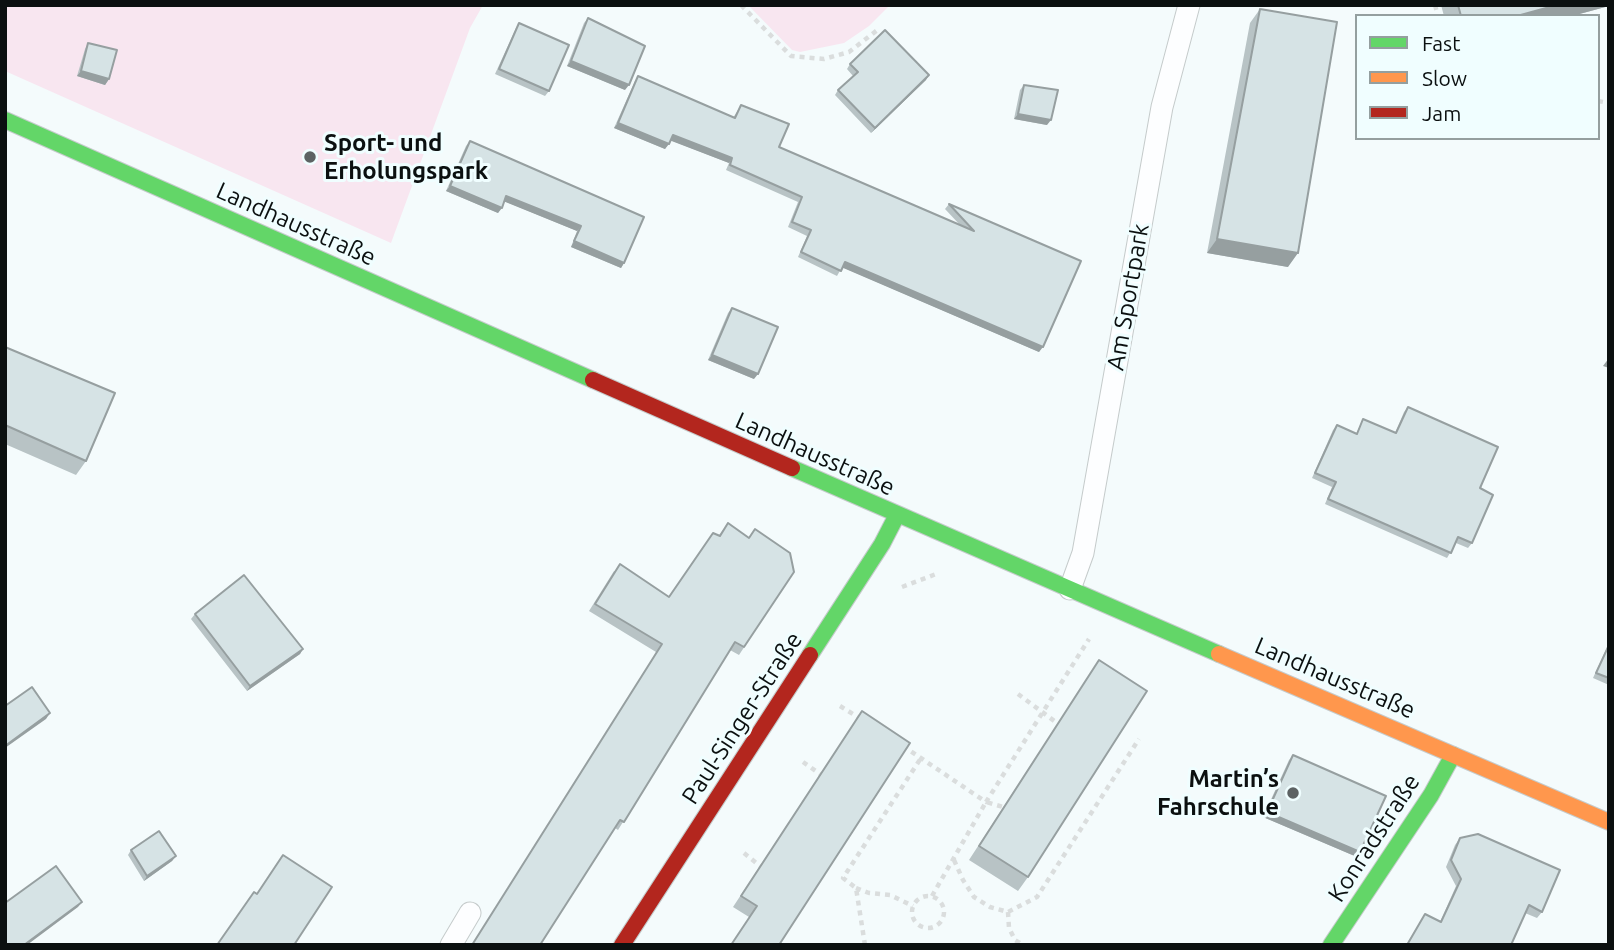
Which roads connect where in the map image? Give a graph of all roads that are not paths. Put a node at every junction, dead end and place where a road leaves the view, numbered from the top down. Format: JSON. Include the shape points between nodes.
{"nodes":[{"id":1,"x":1189,"y":5,"type":"edge"},
{"id":2,"x":5,"y":120,"type":"edge"},
{"id":3,"x":897,"y":515,"type":"junction"},
{"id":4,"x":1070,"y":589,"type":"junction"},
{"id":5,"x":1452,"y":755,"type":"junction"},
{"id":6,"x":1609,"y":822,"type":"edge"},
{"id":7,"x":470,"y":913,"type":"dead end"},
{"id":8,"x":451,"y":945,"type":"edge"},
{"id":9,"x":622,"y":945,"type":"edge"},
{"id":10,"x":1331,"y":945,"type":"edge"}],
"edges":[{"from":1,"to":4,"type":"lane","name":"Am Sportpark","via":[[1162,107],[1083,554]]},
{"from":2,"to":3,"type":"street","name":"Landhausstraße"},
{"from":3,"to":4,"type":"street","name":"Landhausstraße"},
{"from":3,"to":9,"type":"street","name":"Paul-Singer-Straße"},
{"from":4,"to":5,"type":"street","name":"Landhausstraße"},
{"from":5,"to":6,"type":"street","name":"Landhausstraße"},
{"from":5,"to":10,"type":"street","name":"Konradstraße","via":[[1431,795]]},
{"from":7,"to":8,"type":"lane"}]}
